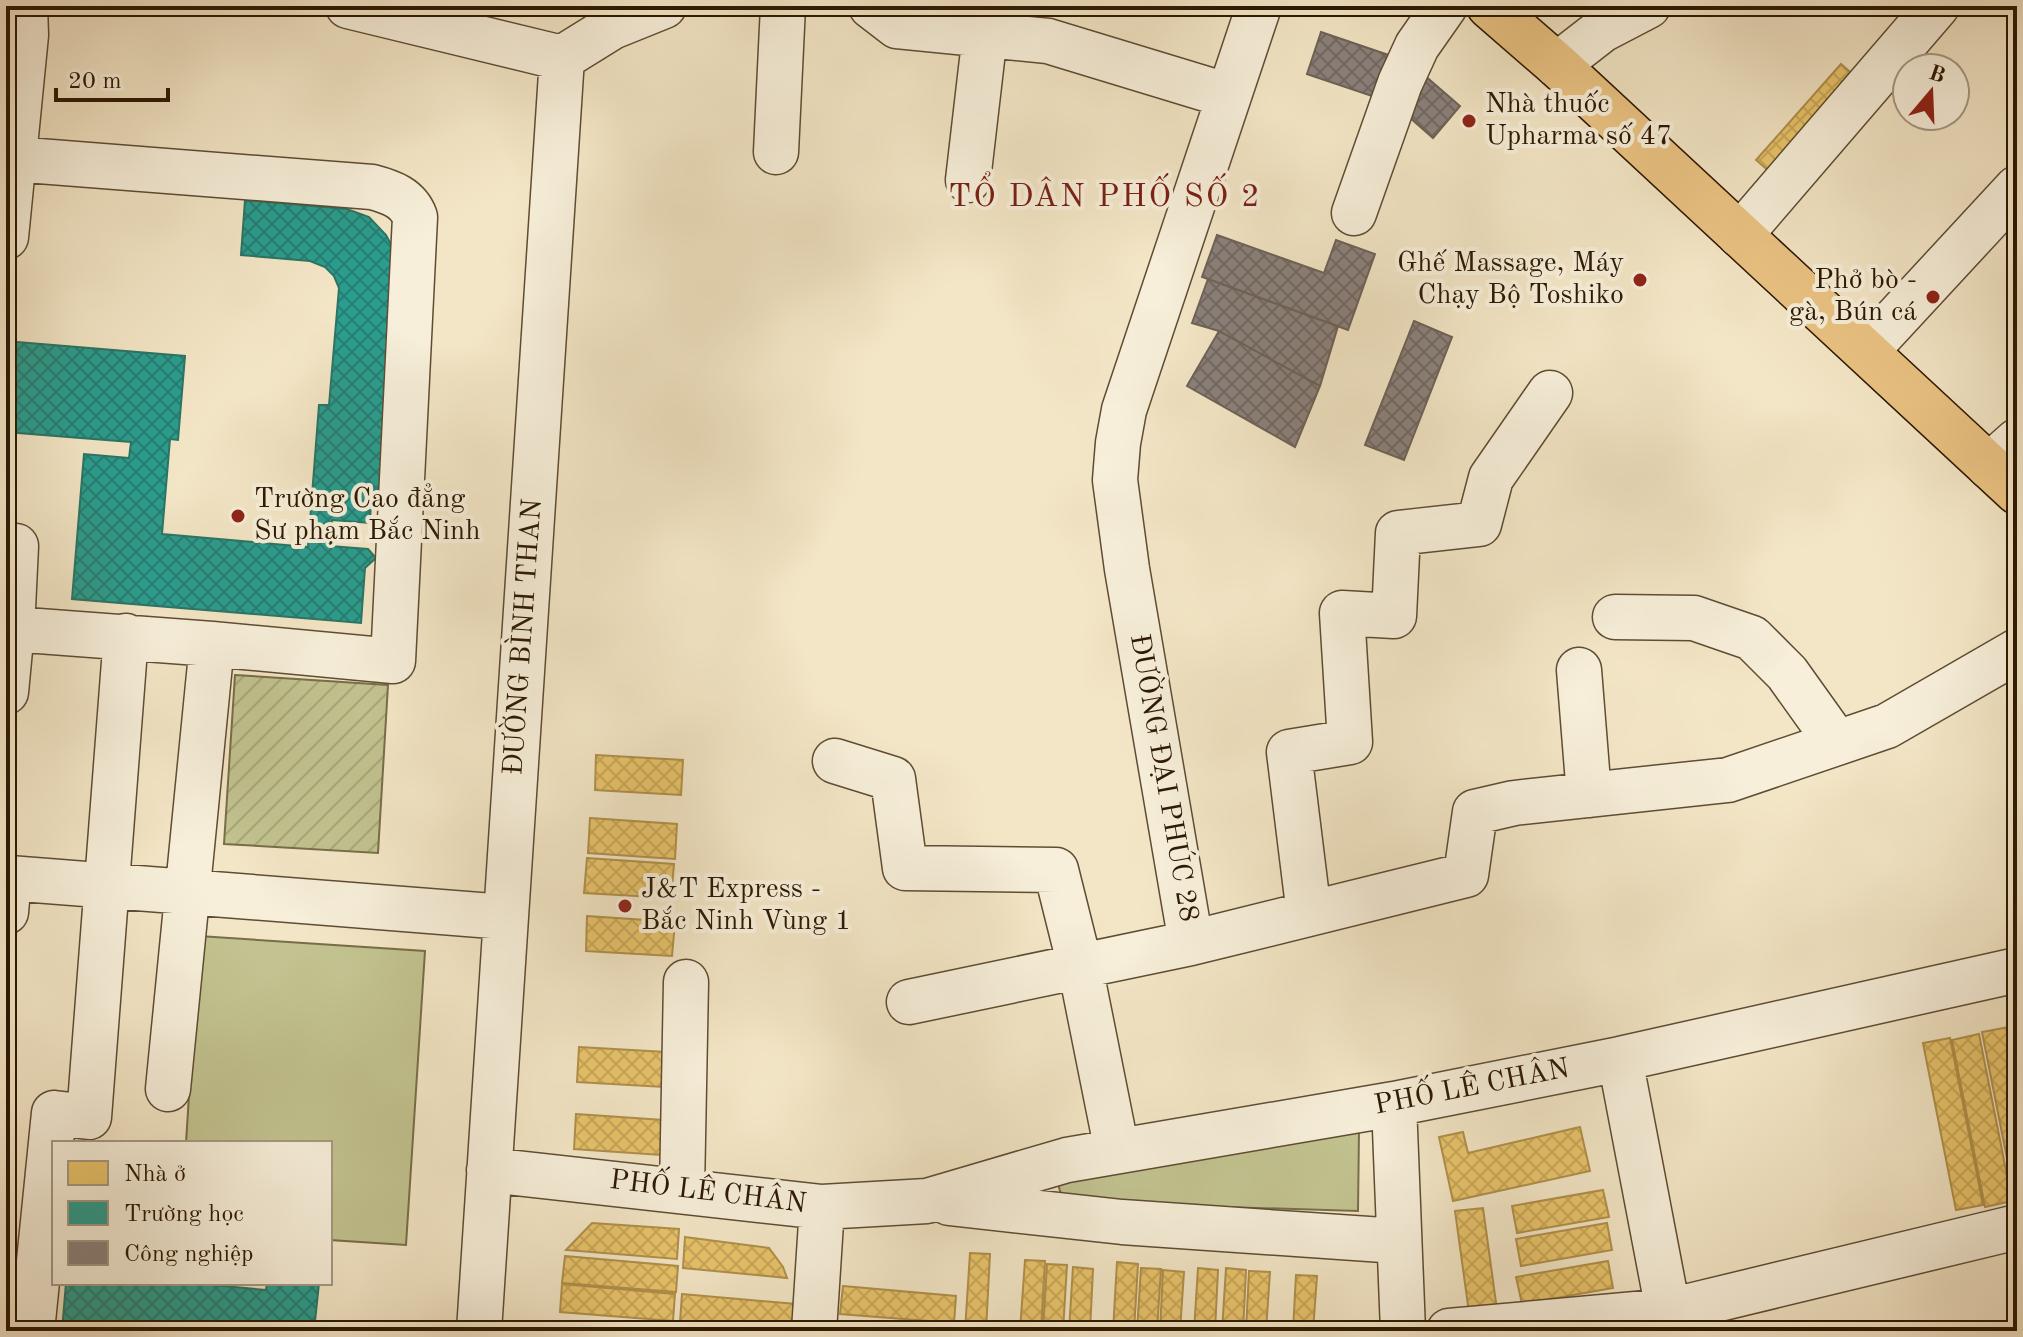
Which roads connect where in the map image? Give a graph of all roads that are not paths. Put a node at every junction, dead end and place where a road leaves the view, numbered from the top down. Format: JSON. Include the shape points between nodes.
{"nodes":[{"id":1,"x":25,"y":6,"type":"edge"},
{"id":2,"x":348,"y":6,"type":"edge"},
{"id":3,"x":664,"y":6,"type":"edge"},
{"id":4,"x":783,"y":6,"type":"edge"},
{"id":5,"x":871,"y":6,"type":"edge"},
{"id":6,"x":1259,"y":6,"type":"edge"},
{"id":7,"x":1445,"y":6,"type":"edge"},
{"id":8,"x":1489,"y":6,"type":"edge"},
{"id":9,"x":1648,"y":6,"type":"edge"},
{"id":10,"x":1937,"y":6,"type":"edge"},
{"id":11,"x":985,"y":34,"type":"junction"},
{"id":12,"x":562,"y":58,"type":"junction"},
{"id":13,"x":1557,"y":65,"type":"junction"},
{"id":14,"x":1229,"y":96,"type":"junction"},
{"id":15,"x":12,"y":133,"type":"edge"},
{"id":16,"x":776,"y":152,"type":"dead end"},
{"id":17,"x":968,"y":180,"type":"dead end"},
{"id":18,"x":2017,"y":188,"type":"edge"},
{"id":19,"x":1354,"y":213,"type":"dead end"},
{"id":20,"x":1740,"y":235,"type":"junction"},
{"id":21,"x":6,"y":237,"type":"edge"},
{"id":22,"x":1867,"y":350,"type":"junction"},
{"id":23,"x":1550,"y":393,"type":"dead end"},
{"id":24,"x":2009,"y":476,"type":"edge"},
{"id":25,"x":16,"y":546,"type":"dead end"},
{"id":26,"x":1615,"y":617,"type":"dead end"},
{"id":27,"x":12,"y":629,"type":"junction"},
{"id":28,"x":126,"y":636,"type":"junction"},
{"id":29,"x":212,"y":644,"type":"junction"},
{"id":30,"x":2017,"y":651,"type":"edge"},
{"id":31,"x":1579,"y":670,"type":"dead end"},
{"id":32,"x":6,"y":692,"type":"edge"},
{"id":33,"x":1837,"y":743,"type":"junction"},
{"id":34,"x":835,"y":761,"type":"dead end"},
{"id":35,"x":1589,"y":795,"type":"junction"},
{"id":36,"x":107,"y":885,"type":"junction"},
{"id":37,"x":7,"y":889,"type":"edge"},
{"id":38,"x":187,"y":891,"type":"junction"},
{"id":39,"x":1309,"y":914,"type":"junction"},
{"id":40,"x":505,"y":917,"type":"junction"},
{"id":41,"x":1191,"y":943,"type":"junction"},
{"id":42,"x":1080,"y":966,"type":"junction"},
{"id":43,"x":2017,"y":970,"type":"edge"},
{"id":44,"x":686,"y":982,"type":"dead end"},
{"id":45,"x":909,"y":1002,"type":"dead end"},
{"id":46,"x":1620,"y":1059,"type":"junction"},
{"id":47,"x":168,"y":1089,"type":"dead end"},
{"id":48,"x":1394,"y":1104,"type":"junction"},
{"id":49,"x":1117,"y":1151,"type":"junction"},
{"id":50,"x":489,"y":1170,"type":"junction"},
{"id":51,"x":682,"y":1190,"type":"junction"},
{"id":52,"x":927,"y":1201,"type":"junction"},
{"id":53,"x":822,"y":1207,"type":"junction"},
{"id":54,"x":2017,"y":1227,"type":"edge"},
{"id":55,"x":1398,"y":1241,"type":"junction"},
{"id":56,"x":1670,"y":1321,"type":"edge"},
{"id":57,"x":32,"y":1331,"type":"edge"},
{"id":58,"x":479,"y":1331,"type":"edge"},
{"id":59,"x":814,"y":1331,"type":"edge"},
{"id":60,"x":1403,"y":1331,"type":"edge"},
{"id":61,"x":1449,"y":1331,"type":"edge"}],
"edges":[{"from":1,"to":15,"type":"street"},
{"from":2,"to":12,"type":"street"},
{"from":3,"to":12,"type":"street","via":[[612,27]]},
{"from":4,"to":16,"type":"street"},
{"from":5,"to":11,"type":"street","via":[[897,26]]},
{"from":6,"to":14,"type":"street","name":"ĐƯỜNG ĐẠI PHÚC 28"},
{"from":7,"to":19,"type":"street","via":[[1400,83]]},
{"from":8,"to":13,"type":"main road"},
{"from":9,"to":13,"type":"street","via":[[1602,30]]},
{"from":10,"to":20,"type":"street"},
{"from":11,"to":14,"type":"street","via":[[1048,41]]},
{"from":11,"to":17,"type":"street"},
{"from":12,"to":40,"type":"street","name":"ĐƯỜNG BÌNH THAN"},
{"from":13,"to":20,"type":"main road"},
{"from":14,"to":41,"type":"street","name":"ĐƯỜNG ĐẠI PHÚC 28","via":[[1124,410],[1115,480]]},
{"from":15,"to":21,"type":"street"},
{"from":15,"to":29,"type":"street","via":[[372,187],[412,207],[393,661]]},
{"from":18,"to":22,"type":"street"},
{"from":20,"to":22,"type":"main road"},
{"from":22,"to":24,"type":"main road"},
{"from":23,"to":39,"type":"street","via":[[1491,478],[1479,524],[1398,533],[1394,616],[1342,613],[1350,742],[1289,752]]},
{"from":25,"to":27,"type":"street"},
{"from":26,"to":33,"type":"street","via":[[1694,618],[1752,638],[1787,673]]},
{"from":27,"to":28,"type":"street"},
{"from":27,"to":32,"type":"street"},
{"from":28,"to":29,"type":"street"},
{"from":28,"to":36,"type":"street"},
{"from":29,"to":38,"type":"street"},
{"from":30,"to":33,"type":"street","name":"ĐƯỜNG ĐẠI PHÚC 28","via":[[1887,726]]},
{"from":31,"to":35,"type":"street"},
{"from":33,"to":35,"type":"street","name":"ĐƯỜNG ĐẠI PHÚC 28","via":[[1728,780]]},
{"from":34,"to":42,"type":"street","via":[[893,779],[905,868],[1056,870]]},
{"from":35,"to":39,"type":"street","name":"ĐƯỜNG ĐẠI PHÚC 28","via":[[1475,812],[1466,875]]},
{"from":36,"to":37,"type":"street"},
{"from":36,"to":38,"type":"street"},
{"from":36,"to":57,"type":"street","via":[[89,1117],[54,1113]]},
{"from":38,"to":40,"type":"street"},
{"from":38,"to":47,"type":"street"},
{"from":39,"to":41,"type":"street","name":"ĐƯỜNG ĐẠI PHÚC 28"},
{"from":40,"to":50,"type":"street","name":"ĐƯỜNG BÌNH THAN"},
{"from":41,"to":42,"type":"street"},
{"from":42,"to":45,"type":"street"},
{"from":42,"to":49,"type":"street"},
{"from":43,"to":46,"type":"street","name":"PHỐ LÊ CHÂN"},
{"from":44,"to":51,"type":"street"},
{"from":46,"to":48,"type":"street","name":"PHỐ LÊ CHÂN"},
{"from":46,"to":56,"type":"street"},
{"from":48,"to":49,"type":"street","name":"PHỐ LÊ CHÂN"},
{"from":48,"to":55,"type":"street"},
{"from":49,"to":52,"type":"street","name":"PHỐ LÊ CHÂN","via":[[1067,1160]]},
{"from":50,"to":51,"type":"street","name":"PHỐ LÊ CHÂN"},
{"from":50,"to":58,"type":"street","name":"ĐƯỜNG BÌNH THAN"},
{"from":51,"to":53,"type":"street","name":"PHỐ LÊ CHÂN"},
{"from":52,"to":53,"type":"street","name":"PHỐ LÊ CHÂN"},
{"from":52,"to":55,"type":"street","name":"PHỐ LÊ CHÂN","via":[[1122,1222]]},
{"from":53,"to":59,"type":"street"},
{"from":54,"to":56,"type":"street"},
{"from":55,"to":60,"type":"street"},
{"from":56,"to":61,"type":"street"}]}
